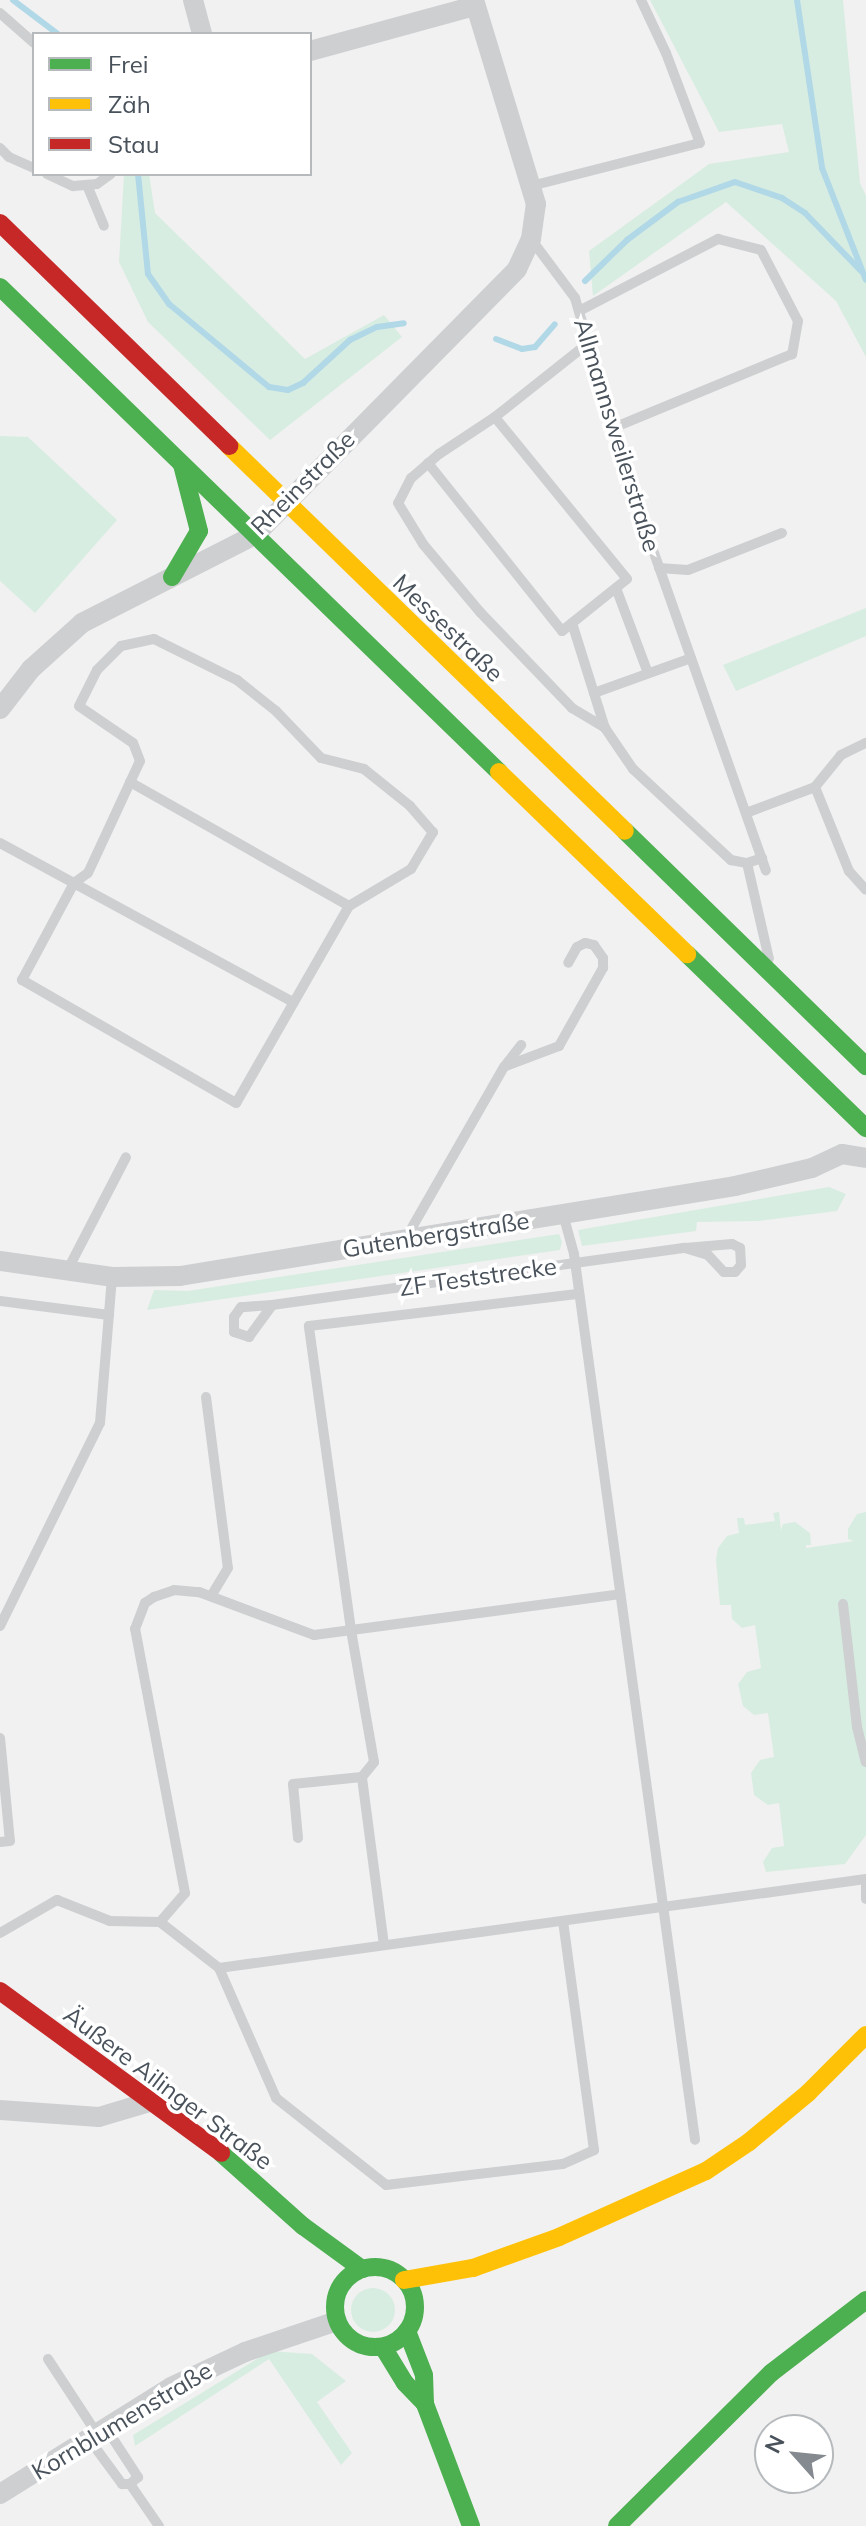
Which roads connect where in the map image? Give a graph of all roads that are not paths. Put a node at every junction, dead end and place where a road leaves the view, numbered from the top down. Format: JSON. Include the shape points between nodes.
{"nodes":[{"id":1,"x":193,"y":0,"type":"edge"},
{"id":2,"x":641,"y":0,"type":"edge"},
{"id":3,"x":474,"y":3,"type":"edge"},
{"id":4,"x":0,"y":13,"type":"edge"},
{"id":5,"x":201,"y":32,"type":"edge"},
{"id":6,"x":32,"y":41,"type":"edge"},
{"id":7,"x":312,"y":50,"type":"edge"},
{"id":8,"x":0,"y":148,"type":"edge"},
{"id":9,"x":32,"y":167,"type":"edge"},
{"id":10,"x":51,"y":176,"type":"edge"},
{"id":11,"x":108,"y":176,"type":"edge"},
{"id":12,"x":87,"y":185,"type":"junction"},
{"id":13,"x":531,"y":186,"type":"junction"},
{"id":14,"x":0,"y":223,"type":"edge"},
{"id":15,"x":104,"y":226,"type":"dead end"},
{"id":16,"x":531,"y":239,"type":"junction"},
{"id":17,"x":0,"y":287,"type":"edge"},
{"id":18,"x":579,"y":311,"type":"junction"},
{"id":19,"x":587,"y":344,"type":"junction"},
{"id":20,"x":495,"y":417,"type":"junction"},
{"id":21,"x":613,"y":428,"type":"junction"},
{"id":22,"x":181,"y":463,"type":"junction"},
{"id":23,"x":428,"y":463,"type":"junction"},
{"id":24,"x":286,"y":504,"type":"junction"},
{"id":25,"x":782,"y":533,"type":"dead end"},
{"id":26,"x":255,"y":535,"type":"junction"},
{"id":27,"x":659,"y":568,"type":"junction"},
{"id":28,"x":172,"y":577,"type":"junction"},
{"id":29,"x":616,"y":588,"type":"junction"},
{"id":30,"x":572,"y":623,"type":"junction"},
{"id":31,"x":691,"y":658,"type":"junction"},
{"id":32,"x":648,"y":673,"type":"junction"},
{"id":33,"x":594,"y":693,"type":"junction"},
{"id":34,"x":0,"y":709,"type":"edge"},
{"id":35,"x":605,"y":728,"type":"junction"},
{"id":36,"x":866,"y":743,"type":"edge"},
{"id":37,"x":130,"y":782,"type":"junction"},
{"id":38,"x":815,"y":787,"type":"junction"},
{"id":39,"x":746,"y":813,"type":"junction"},
{"id":40,"x":0,"y":843,"type":"edge"},
{"id":41,"x":762,"y":858,"type":"junction"},
{"id":42,"x":747,"y":863,"type":"junction"},
{"id":43,"x":766,"y":870,"type":"dead end"},
{"id":44,"x":74,"y":883,"type":"junction"},
{"id":45,"x":866,"y":890,"type":"edge"},
{"id":46,"x":349,"y":906,"type":"junction"},
{"id":47,"x":568,"y":963,"type":"dead end"},
{"id":48,"x":773,"y":977,"type":"junction"},
{"id":49,"x":293,"y":1002,"type":"junction"},
{"id":50,"x":521,"y":1045,"type":"dead end"},
{"id":51,"x":866,"y":1066,"type":"edge"},
{"id":52,"x":504,"y":1067,"type":"junction"},
{"id":53,"x":866,"y":1128,"type":"edge"},
{"id":54,"x":126,"y":1157,"type":"dead end"},
{"id":55,"x":866,"y":1158,"type":"edge"},
{"id":56,"x":563,"y":1214,"type":"junction"},
{"id":57,"x":405,"y":1240,"type":"junction"},
{"id":58,"x":685,"y":1248,"type":"junction"},
{"id":59,"x":0,"y":1261,"type":"edge"},
{"id":60,"x":575,"y":1263,"type":"junction"},
{"id":61,"x":67,"y":1271,"type":"junction"},
{"id":62,"x":112,"y":1277,"type":"junction"},
{"id":63,"x":579,"y":1294,"type":"junction"},
{"id":64,"x":0,"y":1301,"type":"edge"},
{"id":65,"x":272,"y":1305,"type":"dead end"},
{"id":66,"x":109,"y":1315,"type":"junction"},
{"id":67,"x":206,"y":1397,"type":"dead end"},
{"id":68,"x":620,"y":1594,"type":"junction"},
{"id":69,"x":211,"y":1596,"type":"junction"},
{"id":70,"x":843,"y":1604,"type":"dead end"},
{"id":71,"x":0,"y":1626,"type":"edge"},
{"id":72,"x":351,"y":1630,"type":"junction"},
{"id":73,"x":0,"y":1738,"type":"edge"},
{"id":74,"x":866,"y":1762,"type":"edge"},
{"id":75,"x":362,"y":1777,"type":"junction"},
{"id":76,"x":298,"y":1838,"type":"dead end"},
{"id":77,"x":0,"y":1842,"type":"edge"},
{"id":78,"x":866,"y":1881,"type":"edge"},
{"id":79,"x":866,"y":1899,"type":"edge"},
{"id":80,"x":664,"y":1908,"type":"junction"},
{"id":81,"x":563,"y":1921,"type":"junction"},
{"id":82,"x":160,"y":1922,"type":"junction"},
{"id":83,"x":0,"y":1933,"type":"edge"},
{"id":84,"x":384,"y":1945,"type":"junction"},
{"id":85,"x":219,"y":1968,"type":"junction"},
{"id":86,"x":0,"y":1991,"type":"edge"},
{"id":87,"x":866,"y":2035,"type":"edge"},
{"id":88,"x":149,"y":2102,"type":"junction"},
{"id":89,"x":0,"y":2110,"type":"edge"},
{"id":90,"x":695,"y":2140,"type":"dead end"},
{"id":91,"x":303,"y":2226,"type":"junction"},
{"id":92,"x":362,"y":2269,"type":"junction"},
{"id":93,"x":464,"y":2272,"type":"junction"},
{"id":94,"x":404,"y":2280,"type":"junction"},
{"id":95,"x":337,"y":2292,"type":"junction"},
{"id":96,"x":866,"y":2300,"type":"edge"},
{"id":97,"x":415,"y":2306,"type":"junction"},
{"id":98,"x":337,"y":2321,"type":"junction"},
{"id":99,"x":407,"y":2331,"type":"junction"},
{"id":100,"x":383,"y":2347,"type":"junction"},
{"id":101,"x":48,"y":2359,"type":"dead end"},
{"id":102,"x":781,"y":2390,"type":"dead end"},
{"id":103,"x":425,"y":2404,"type":"junction"},
{"id":104,"x":97,"y":2434,"type":"junction"},
{"id":105,"x":686,"y":2461,"type":"junction"},
{"id":106,"x":134,"y":2480,"type":"junction"},
{"id":107,"x":0,"y":2494,"type":"edge"},
{"id":108,"x":159,"y":2526,"type":"edge"},
{"id":109,"x":471,"y":2526,"type":"edge"},
{"id":110,"x":617,"y":2526,"type":"edge"}],
"edges":[{"from":1,"to":5,"type":"street"},
{"from":2,"to":13,"type":"lane","via":[[700,143]]},
{"from":3,"to":7,"type":"street"},
{"from":3,"to":13,"type":"street"},
{"from":4,"to":6,"type":"lane"},
{"from":8,"to":9,"type":"lane"},
{"from":10,"to":12,"type":"lane","via":[[73,186]]},
{"from":11,"to":12,"type":"lane"},
{"from":12,"to":15,"type":"lane"},
{"from":13,"to":16,"type":"street","via":[[536,204]]},
{"from":14,"to":24,"type":"street","name":"Messestraße"},
{"from":16,"to":18,"type":"lane","name":"Allmannsweilerstraße"},
{"from":16,"to":24,"type":"street","name":"Rheinstraße","via":[[517,269]]},
{"from":17,"to":22,"type":"street"},
{"from":18,"to":19,"type":"lane","name":"Allmannsweilerstraße"},
{"from":18,"to":21,"type":"lane","via":[[718,239],[761,250],[798,321],[792,354]]},
{"from":19,"to":20,"type":"lane"},
{"from":19,"to":21,"type":"lane","name":"Allmannsweilerstraße"},
{"from":20,"to":23,"type":"lane"},
{"from":20,"to":29,"type":"lane","via":[[627,579]]},
{"from":21,"to":27,"type":"lane","name":"Allmannsweilerstraße"},
{"from":22,"to":26,"type":"street"},
{"from":22,"to":28,"type":"street","via":[[199,531]]},
{"from":23,"to":30,"type":"lane","via":[[562,631]]},
{"from":23,"to":35,"type":"lane","via":[[411,478],[398,503],[423,544],[572,708]]},
{"from":24,"to":26,"type":"street","name":"Rheinstraße"},
{"from":24,"to":48,"type":"street","name":"Messestraße"},
{"from":25,"to":27,"type":"lane","via":[[688,570]]},
{"from":26,"to":28,"type":"street","name":"Rheinstraße"},
{"from":26,"to":53,"type":"street"},
{"from":27,"to":31,"type":"lane","name":"Allmannsweilerstraße"},
{"from":28,"to":34,"type":"street","name":"Rheinstraße","via":[[82,623],[31,669]]},
{"from":29,"to":30,"type":"lane"},
{"from":29,"to":32,"type":"lane"},
{"from":30,"to":33,"type":"lane"},
{"from":31,"to":32,"type":"lane"},
{"from":31,"to":39,"type":"lane","name":"Allmannsweilerstraße"},
{"from":32,"to":33,"type":"lane"},
{"from":33,"to":35,"type":"lane"},
{"from":35,"to":42,"type":"lane","via":[[633,769],[731,860]]},
{"from":36,"to":38,"type":"lane","via":[[841,755]]},
{"from":37,"to":44,"type":"lane","via":[[88,873]]},
{"from":37,"to":46,"type":"lane"},
{"from":37,"to":46,"type":"lane","via":[[140,761],[133,743],[79,706],[97,670],[121,646],[154,639],[237,680],[321,758],[364,769],[433,832],[411,869]]},
{"from":38,"to":39,"type":"lane"},
{"from":38,"to":45,"type":"lane","via":[[849,871]]},
{"from":39,"to":41,"type":"lane","name":"Allmannsweilerstraße"},
{"from":40,"to":44,"type":"lane"},
{"from":41,"to":42,"type":"lane"},
{"from":41,"to":43,"type":"lane","name":"Allmannsweilerstraße"},
{"from":42,"to":48,"type":"lane"},
{"from":44,"to":49,"type":"lane"},
{"from":44,"to":49,"type":"lane","via":[[22,980],[236,1103]]},
{"from":46,"to":49,"type":"lane"},
{"from":47,"to":52,"type":"lane","via":[[585,943],[594,945],[603,958],[603,968],[559,1046]]},
{"from":48,"to":51,"type":"street","name":"Messestraße"},
{"from":50,"to":52,"type":"lane"},
{"from":52,"to":57,"type":"lane"},
{"from":54,"to":61,"type":"lane"},
{"from":55,"to":56,"type":"street","name":"Gutenbergstraße","via":[[842,1154],[812,1168],[735,1186]]},
{"from":56,"to":57,"type":"street","name":"Gutenbergstraße"},
{"from":56,"to":60,"type":"lane"},
{"from":57,"to":62,"type":"street","name":"Gutenbergstraße","via":[[180,1276]]},
{"from":58,"to":58,"type":"lane","name":"ZF Teststrecke","via":[[708,1255],[724,1272],[735,1272],[741,1265],[740,1248],[732,1244]]},
{"from":58,"to":60,"type":"lane","name":"ZF Teststrecke"},
{"from":59,"to":61,"type":"street","name":"Gutenbergstraße"},
{"from":60,"to":63,"type":"lane"},
{"from":60,"to":65,"type":"lane","name":"ZF Teststrecke"},
{"from":61,"to":62,"type":"street","name":"Gutenbergstraße"},
{"from":62,"to":66,"type":"lane"},
{"from":63,"to":68,"type":"lane"},
{"from":63,"to":72,"type":"lane","via":[[309,1326]]},
{"from":64,"to":66,"type":"lane"},
{"from":66,"to":71,"type":"lane","via":[[100,1423]]},
{"from":67,"to":69,"type":"lane","via":[[228,1568]]},
{"from":68,"to":72,"type":"lane"},
{"from":68,"to":80,"type":"lane"},
{"from":69,"to":72,"type":"lane","via":[[314,1635]]},
{"from":69,"to":82,"type":"lane","via":[[174,1590],[154,1597],[145,1603],[135,1629],[185,1893]]},
{"from":70,"to":74,"type":"lane"},
{"from":72,"to":75,"type":"lane","via":[[374,1762]]},
{"from":73,"to":77,"type":"lane","via":[[10,1841]]},
{"from":75,"to":76,"type":"lane","via":[[293,1784]]},
{"from":75,"to":84,"type":"lane"},
{"from":78,"to":79,"type":"lane"},
{"from":78,"to":80,"type":"lane"},
{"from":80,"to":81,"type":"lane"},
{"from":80,"to":90,"type":"lane"},
{"from":81,"to":84,"type":"lane"},
{"from":81,"to":85,"type":"lane","via":[[594,2150],[563,2164],[386,2185],[276,2098]]},
{"from":82,"to":83,"type":"lane","via":[[110,1921],[57,1900]]},
{"from":82,"to":85,"type":"lane"},
{"from":84,"to":85,"type":"lane"},
{"from":86,"to":88,"type":"street","name":"Äußere Ailinger Straße"},
{"from":87,"to":93,"type":"street","via":[[808,2093],[706,2171],[559,2237]]},
{"from":88,"to":89,"type":"street","via":[[99,2117]]},
{"from":88,"to":91,"type":"street","name":"Äußere Ailinger Straße","via":[[218,2150]]},
{"from":91,"to":92,"type":"street","name":"Äußere Ailinger Straße"},
{"from":91,"to":95,"type":"street","name":"Äußere Ailinger Straße"},
{"from":92,"to":94,"type":"street","via":[[386,2268]]},
{"from":92,"to":95,"type":"street","via":[[346,2278]]},
{"from":93,"to":94,"type":"street"},
{"from":93,"to":97,"type":"street"},
{"from":94,"to":97,"type":"street"},
{"from":95,"to":98,"type":"street"},
{"from":96,"to":105,"type":"street","via":[[771,2373]]},
{"from":97,"to":99,"type":"street"},
{"from":98,"to":100,"type":"street","via":[[355,2343]]},
{"from":98,"to":104,"type":"street","name":"Kornblumenstraße","via":[[245,2352],[171,2387]]},
{"from":99,"to":100,"type":"street"},
{"from":99,"to":103,"type":"street","via":[[424,2375]]},
{"from":100,"to":103,"type":"street"},
{"from":101,"to":104,"type":"lane"},
{"from":102,"to":105,"type":"street"},
{"from":103,"to":109,"type":"street"},
{"from":104,"to":106,"type":"lane"},
{"from":104,"to":106,"type":"lane","via":[[122,2484]]},
{"from":104,"to":107,"type":"street","name":"Kornblumenstraße"},
{"from":105,"to":110,"type":"street"},
{"from":106,"to":108,"type":"lane"}]}
